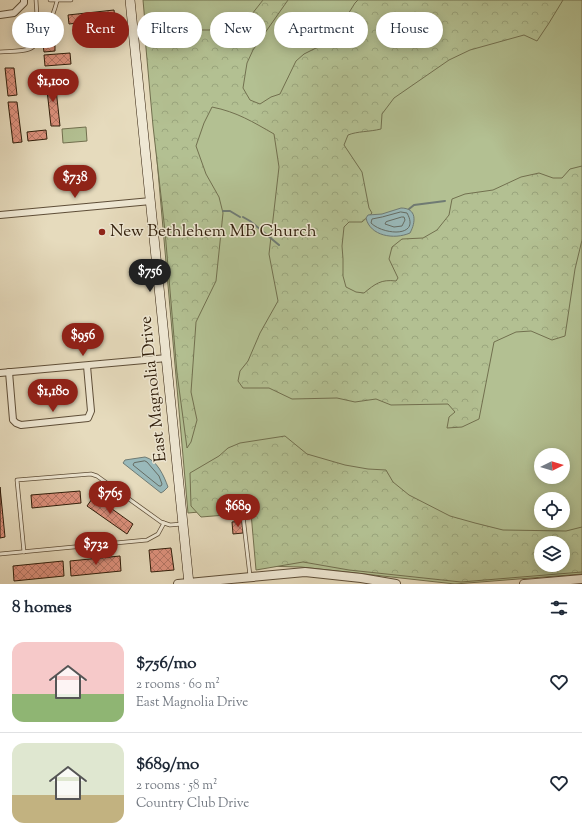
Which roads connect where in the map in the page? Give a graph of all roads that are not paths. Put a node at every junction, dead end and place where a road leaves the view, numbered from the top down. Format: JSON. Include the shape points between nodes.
{"nodes":[{"id":1,"x":24,"y":0,"type":"edge"},
{"id":2,"x":36,"y":0,"type":"edge"},
{"id":3,"x":50,"y":0,"type":"edge"},
{"id":4,"x":71,"y":0,"type":"edge"},
{"id":5,"x":130,"y":0,"type":"edge"},
{"id":6,"x":57,"y":1,"type":"edge"},
{"id":7,"x":37,"y":12,"type":"edge"},
{"id":8,"x":54,"y":12,"type":"edge"},
{"id":9,"x":0,"y":15,"type":"edge"},
{"id":10,"x":30,"y":48,"type":"edge"},
{"id":11,"x":0,"y":52,"type":"edge"},
{"id":12,"x":151,"y":201,"type":"junction"},
{"id":13,"x":0,"y":215,"type":"edge"},
{"id":14,"x":166,"y":358,"type":"junction"},
{"id":15,"x":87,"y":366,"type":"junction"},
{"id":16,"x":9,"y":372,"type":"junction"},
{"id":17,"x":0,"y":373,"type":"edge"},
{"id":18,"x":243,"y":516,"type":"dead end"},
{"id":19,"x":164,"y":523,"type":"junction"},
{"id":20,"x":183,"y":524,"type":"junction"},
{"id":21,"x":24,"y":552,"type":"junction"},
{"id":22,"x":0,"y":554,"type":"edge"},
{"id":23,"x":250,"y":577,"type":"junction"},
{"id":24,"x":582,"y":579,"type":"edge"},
{"id":25,"x":178,"y":584,"type":"edge"},
{"id":26,"x":189,"y":584,"type":"edge"},
{"id":27,"x":396,"y":584,"type":"edge"},
{"id":28,"x":524,"y":584,"type":"edge"}],
"edges":[{"from":1,"to":9,"type":"street","via":[[14,13]]},
{"from":2,"to":7,"type":"lane"},
{"from":3,"to":6,"type":"lane"},
{"from":4,"to":6,"type":"lane"},
{"from":5,"to":12,"type":"main road","name":"East Magnolia Drive"},
{"from":6,"to":8,"type":"lane"},
{"from":10,"to":11,"type":"lane"},
{"from":12,"to":13,"type":"street"},
{"from":12,"to":14,"type":"main road","name":"East Magnolia Drive"},
{"from":14,"to":15,"type":"street"},
{"from":14,"to":20,"type":"main road","name":"East Magnolia Drive"},
{"from":15,"to":16,"type":"street"},
{"from":15,"to":16,"type":"street","via":[[91,411],[88,418],[18,424],[12,420]]},
{"from":16,"to":17,"type":"street"},
{"from":18,"to":23,"type":"lane"},
{"from":19,"to":20,"type":"lane"},
{"from":19,"to":21,"type":"lane","via":[[158,534],[147,540]]},
{"from":19,"to":21,"type":"lane","via":[[97,476],[84,474],[17,480]]},
{"from":20,"to":26,"type":"main road","name":"East Magnolia Drive"},
{"from":21,"to":22,"type":"lane"},
{"from":23,"to":26,"type":"street"},
{"from":23,"to":27,"type":"street","via":[[305,572]]},
{"from":24,"to":28,"type":"street"},
{"from":25,"to":26,"type":"street"}]}
